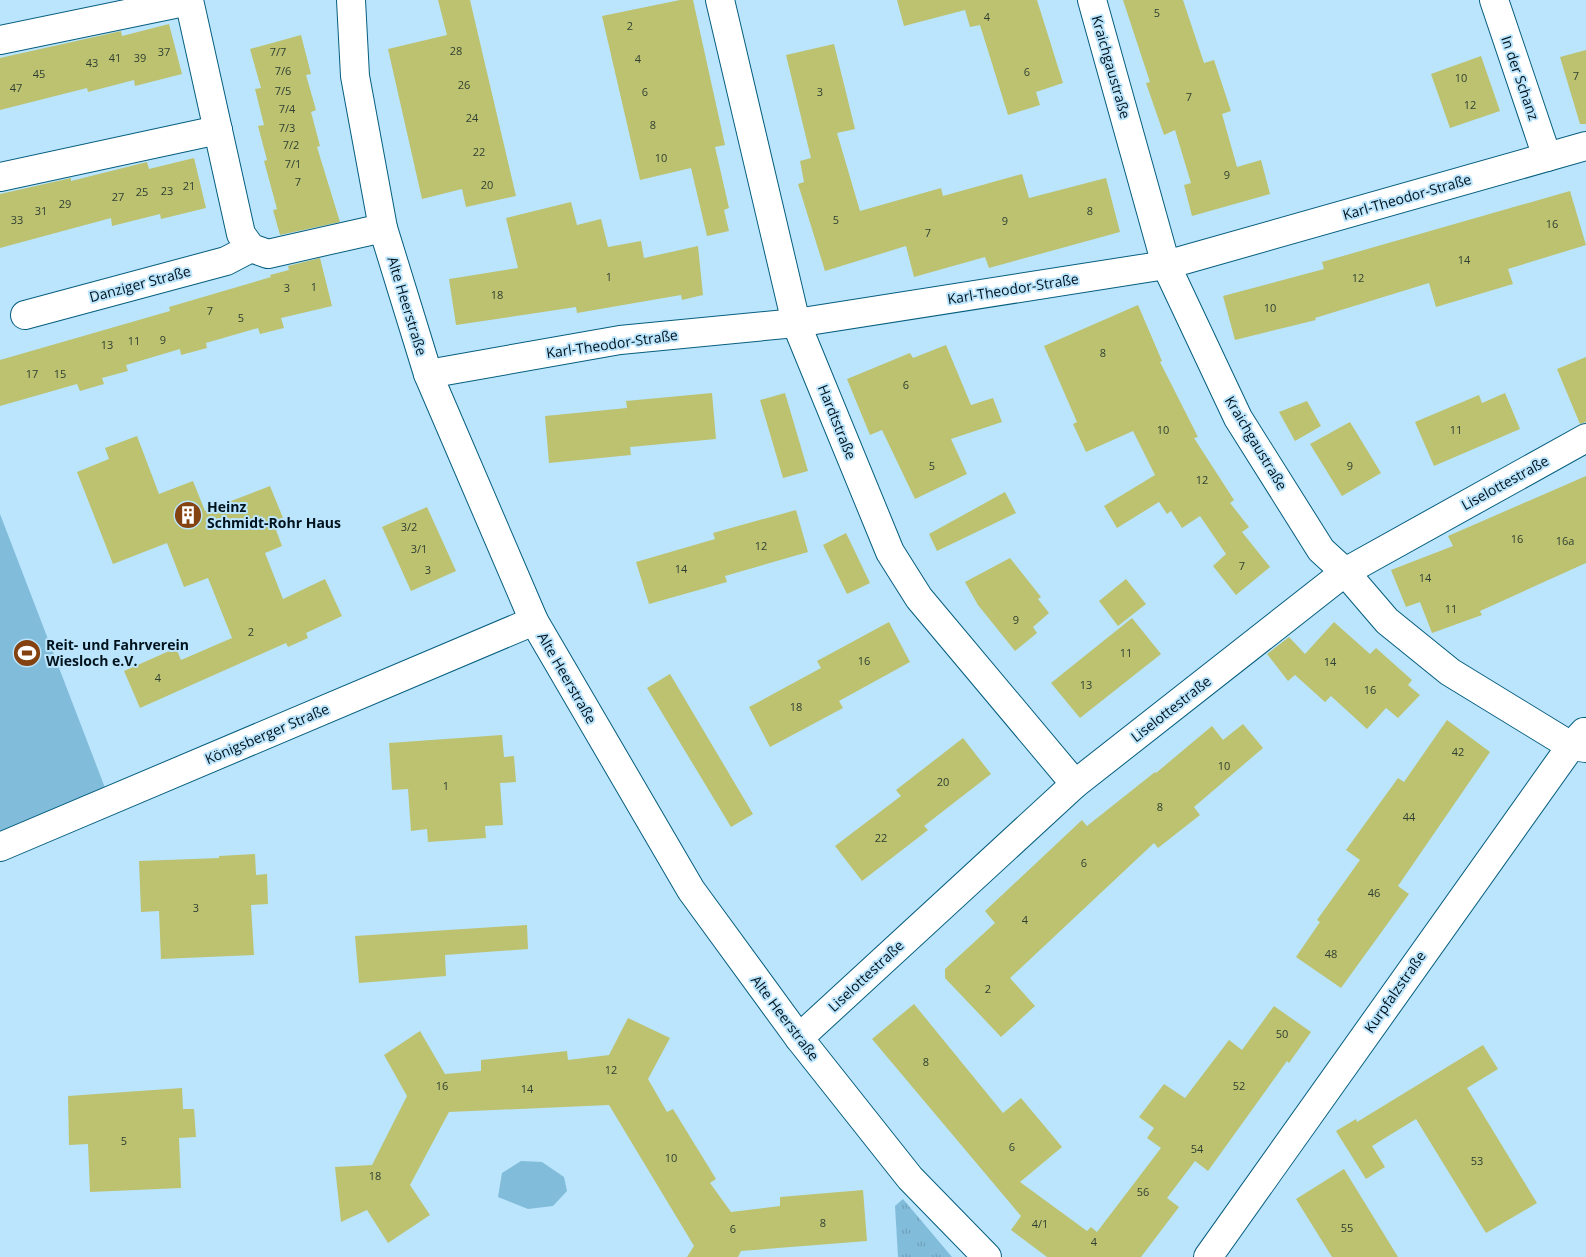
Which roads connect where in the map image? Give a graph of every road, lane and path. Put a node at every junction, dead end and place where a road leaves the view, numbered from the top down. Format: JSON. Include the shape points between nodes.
{"nodes":[{"id":1,"x":351,"y":0,"type":"edge"},
{"id":2,"x":720,"y":0,"type":"edge"},
{"id":3,"x":1092,"y":0,"type":"edge"},
{"id":4,"x":1494,"y":0,"type":"edge"},
{"id":5,"x":189,"y":1,"type":"edge"},
{"id":6,"x":0,"y":40,"type":"edge"},
{"id":7,"x":218,"y":130,"type":"junction"},
{"id":8,"x":1586,"y":146,"type":"edge"},
{"id":9,"x":1547,"y":157,"type":"junction"},
{"id":10,"x":0,"y":177,"type":"edge"},
{"id":11,"x":383,"y":228,"type":"junction"},
{"id":12,"x":251,"y":248,"type":"junction"},
{"id":13,"x":1166,"y":265,"type":"junction"},
{"id":14,"x":25,"y":315,"type":"dead end"},
{"id":15,"x":796,"y":323,"type":"junction"},
{"id":16,"x":428,"y":374,"type":"junction"},
{"id":17,"x":1586,"y":438,"type":"edge"},
{"id":18,"x":1345,"y":572,"type":"junction"},
{"id":19,"x":534,"y":621,"type":"junction"},
{"id":20,"x":1581,"y":741,"type":"edge"},
{"id":21,"x":1075,"y":784,"type":"junction"},
{"id":22,"x":0,"y":847,"type":"edge"},
{"id":23,"x":799,"y":1038,"type":"junction"},
{"id":24,"x":986,"y":1257,"type":"edge"},
{"id":25,"x":1208,"y":1257,"type":"edge"}],
"edges":[{"from":1,"to":11,"type":"street","name":"Alte Heerstraße","via":[[355,76]]},
{"from":2,"to":15,"type":"street","name":"Hardtstraße"},
{"from":3,"to":13,"type":"street","name":"Kraichgaustraße"},
{"from":4,"to":9,"type":"street","name":"In der Schanz"},
{"from":5,"to":6,"type":"street"},
{"from":5,"to":7,"type":"street"},
{"from":7,"to":10,"type":"street"},
{"from":7,"to":12,"type":"street","via":[[241,234]]},
{"from":8,"to":9,"type":"street","name":"Karl-Theodor-Straße"},
{"from":9,"to":13,"type":"street","name":"Karl-Theodor-Straße"},
{"from":11,"to":12,"type":"street","via":[[268,254]]},
{"from":11,"to":16,"type":"street","name":"Alte Heerstraße"},
{"from":12,"to":14,"type":"street","name":"Danziger Straße","via":[[226,261]]},
{"from":13,"to":15,"type":"street","name":"Karl-Theodor-Straße"},
{"from":13,"to":18,"type":"street","name":"Kraichgaustraße","via":[[1238,418],[1321,550]]},
{"from":15,"to":16,"type":"street","name":"Karl-Theodor-Straße","via":[[620,340]]},
{"from":15,"to":21,"type":"street","name":"Hardtstraße","via":[[890,552],[919,598]]},
{"from":16,"to":19,"type":"street","name":"Alte Heerstraße"},
{"from":17,"to":18,"type":"street","name":"Liselottestraße"},
{"from":18,"to":20,"type":"street","name":"Kraichgaustraße","via":[[1387,620],[1450,672]]},
{"from":18,"to":21,"type":"street","name":"Liselottestraße"},
{"from":19,"to":22,"type":"street","name":"Königsberger Straße"},
{"from":19,"to":23,"type":"street","name":"Alte Heerstraße","via":[[691,890]]},
{"from":20,"to":25,"type":"street","name":"Kurpfalzstraße"},
{"from":21,"to":23,"type":"street","name":"Liselottestraße"},
{"from":23,"to":24,"type":"street","name":"Alte Heerstraße","via":[[910,1178]]}]}
